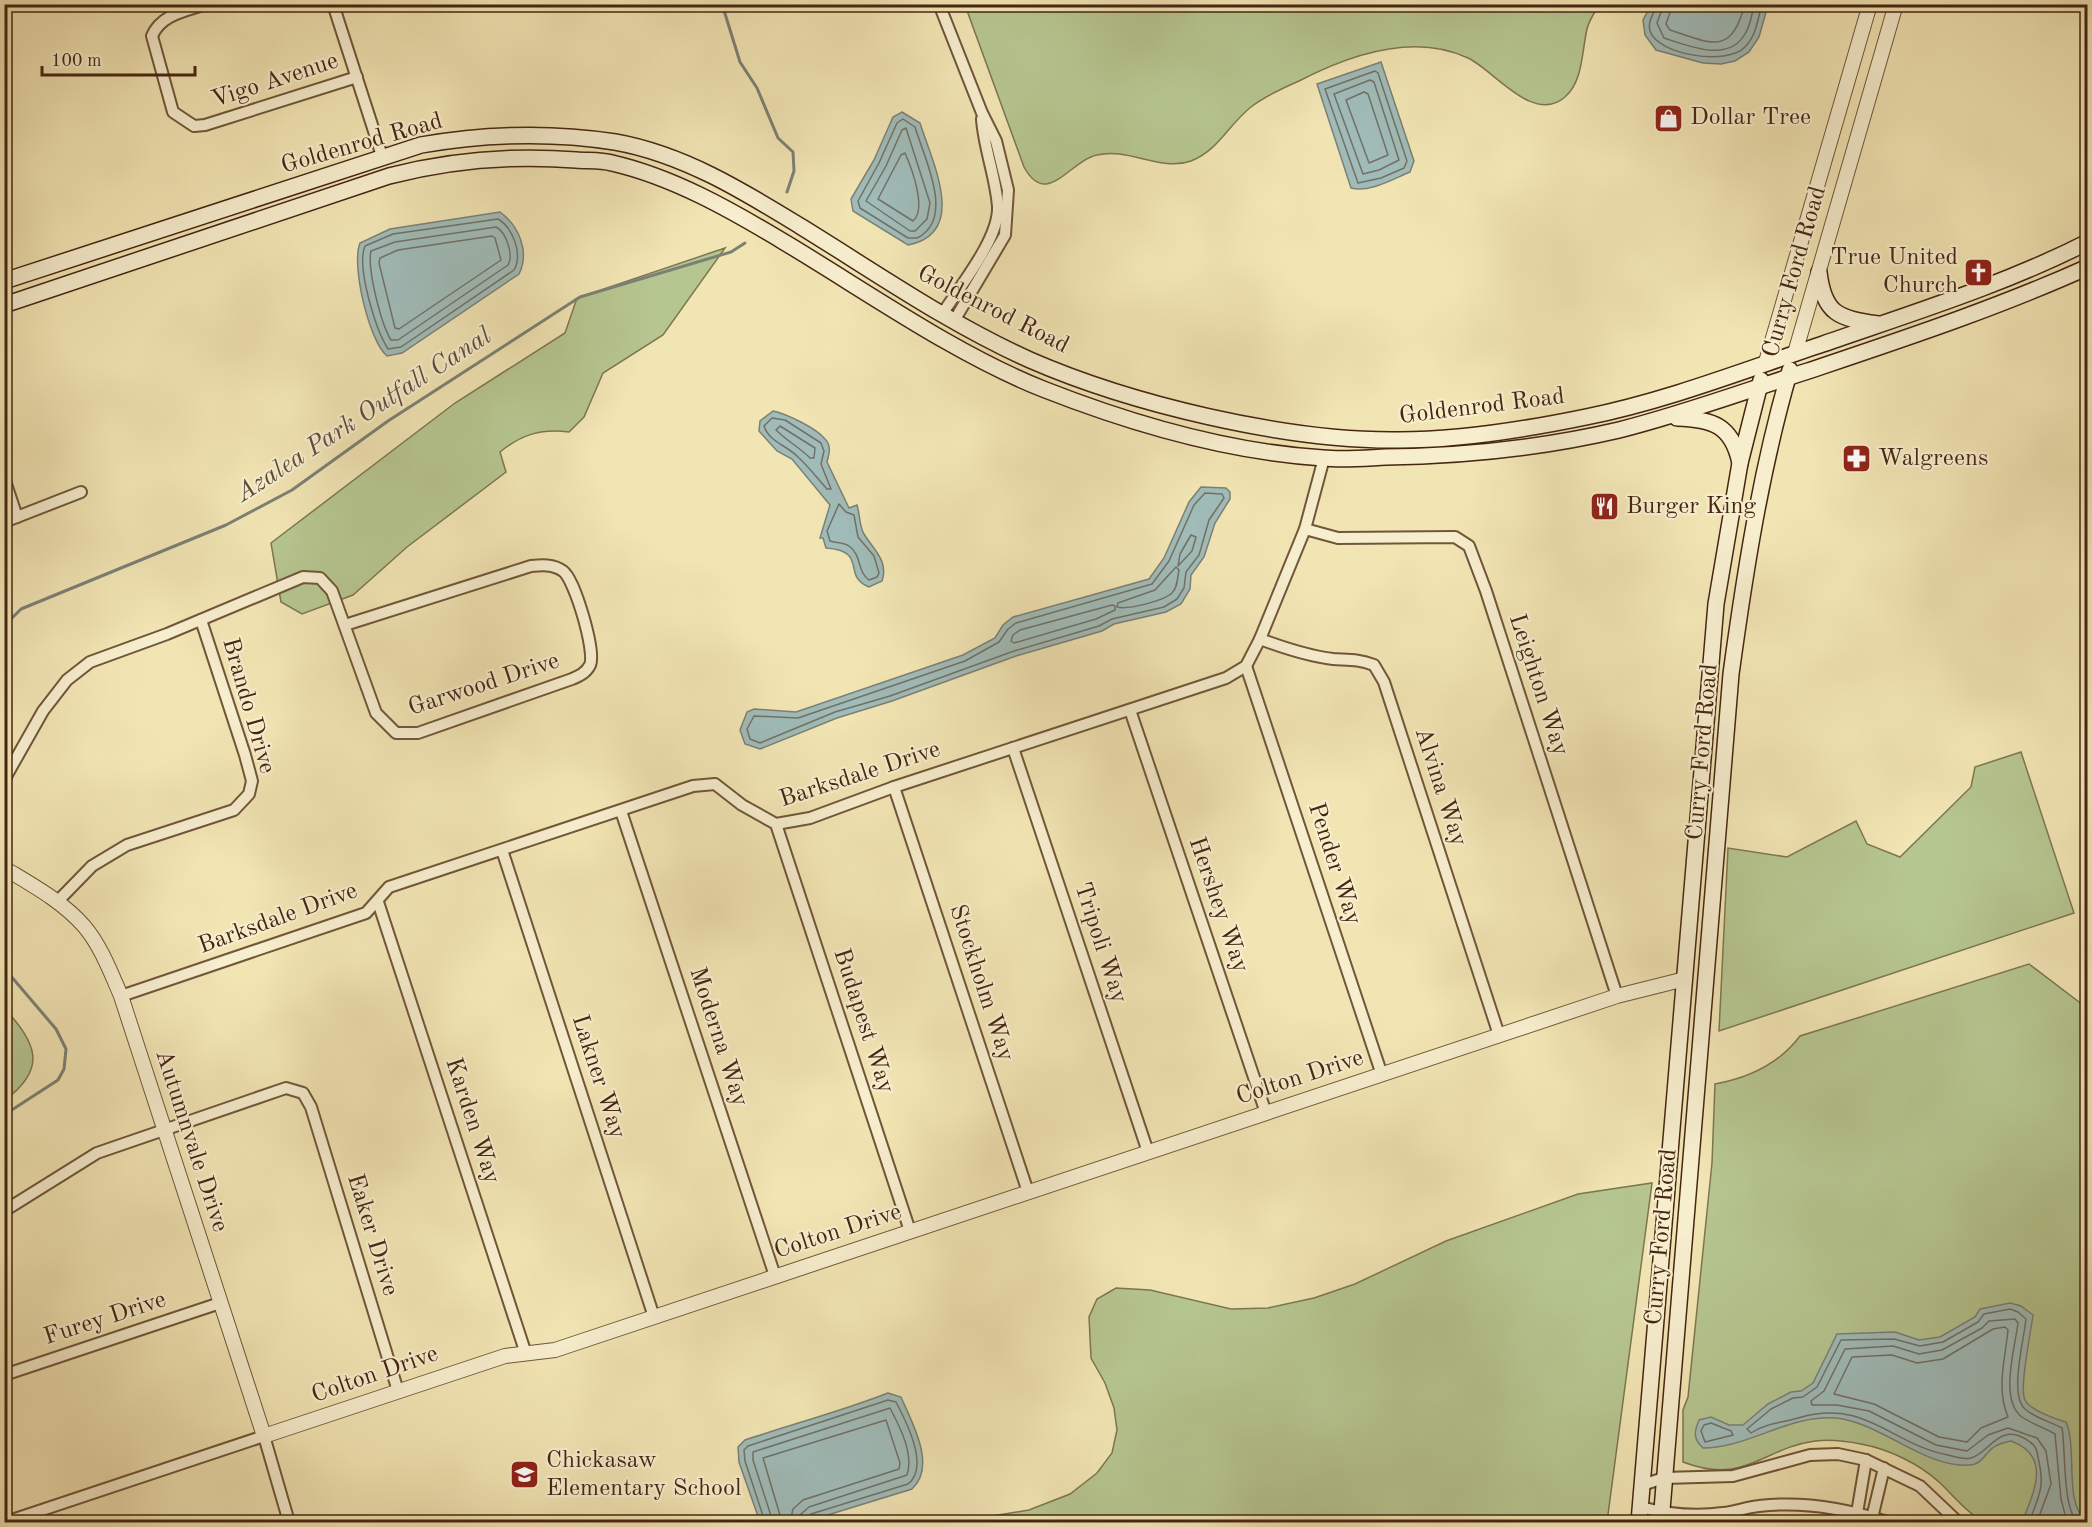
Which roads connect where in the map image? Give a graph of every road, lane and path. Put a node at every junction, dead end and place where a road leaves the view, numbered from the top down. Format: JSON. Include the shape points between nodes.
{"nodes":[{"id":1,"x":206,"y":4,"type":"edge"},
{"id":2,"x":333,"y":4,"type":"edge"},
{"id":3,"x":939,"y":4,"type":"edge"},
{"id":4,"x":1870,"y":4,"type":"edge"},
{"id":5,"x":1894,"y":5,"type":"edge"},
{"id":6,"x":357,"y":77,"type":"junction"},
{"id":7,"x":655,"y":154,"type":"junction"},
{"id":8,"x":382,"y":156,"type":"junction"},
{"id":9,"x":591,"y":161,"type":"junction"},
{"id":10,"x":171,"y":226,"type":"junction"},
{"id":11,"x":2088,"y":242,"type":"edge"},
{"id":12,"x":2088,"y":258,"type":"edge"},
{"id":13,"x":2088,"y":267,"type":"edge"},
{"id":14,"x":111,"y":269,"type":"junction"},
{"id":15,"x":1819,"y":272,"type":"junction"},
{"id":16,"x":4,"y":281,"type":"edge"},
{"id":17,"x":4,"y":305,"type":"edge"},
{"id":18,"x":890,"y":306,"type":"junction"},
{"id":19,"x":948,"y":317,"type":"junction"},
{"id":20,"x":1881,"y":324,"type":"junction"},
{"id":21,"x":1949,"y":324,"type":"junction"},
{"id":22,"x":930,"y":332,"type":"junction"},
{"id":23,"x":996,"y":343,"type":"junction"},
{"id":24,"x":1795,"y":353,"type":"junction"},
{"id":25,"x":1766,"y":362,"type":"junction"},
{"id":26,"x":1788,"y":377,"type":"junction"},
{"id":27,"x":1759,"y":387,"type":"junction"},
{"id":28,"x":1665,"y":418,"type":"junction"},
{"id":29,"x":1301,"y":432,"type":"junction"},
{"id":30,"x":1391,"y":441,"type":"junction"},
{"id":31,"x":1239,"y":448,"type":"junction"},
{"id":32,"x":1324,"y":458,"type":"junction"},
{"id":33,"x":1740,"y":463,"type":"junction"},
{"id":34,"x":4,"y":478,"type":"edge"},
{"id":35,"x":81,"y":492,"type":"dead end"},
{"id":36,"x":17,"y":516,"type":"junction"},
{"id":37,"x":4,"y":522,"type":"edge"},
{"id":38,"x":1305,"y":529,"type":"junction"},
{"id":39,"x":201,"y":620,"type":"junction"},
{"id":40,"x":345,"y":626,"type":"junction"},
{"id":41,"x":1260,"y":639,"type":"junction"},
{"id":42,"x":1246,"y":666,"type":"junction"},
{"id":43,"x":1130,"y":710,"type":"junction"},
{"id":44,"x":1013,"y":748,"type":"junction"},
{"id":45,"x":1703,"y":752,"type":"junction"},
{"id":46,"x":4,"y":780,"type":"edge"},
{"id":47,"x":894,"y":787,"type":"junction"},
{"id":48,"x":621,"y":811,"type":"junction"},
{"id":49,"x":776,"y":824,"type":"junction"},
{"id":50,"x":502,"y":850,"type":"junction"},
{"id":51,"x":4,"y":868,"type":"edge"},
{"id":52,"x":57,"y":902,"type":"junction"},
{"id":53,"x":378,"y":902,"type":"junction"},
{"id":54,"x":1707,"y":966,"type":"junction"},
{"id":55,"x":1684,"y":979,"type":"junction"},
{"id":56,"x":121,"y":996,"type":"junction"},
{"id":57,"x":1617,"y":996,"type":"junction"},
{"id":58,"x":1499,"y":1035,"type":"junction"},
{"id":59,"x":1382,"y":1075,"type":"junction"},
{"id":60,"x":1266,"y":1113,"type":"junction"},
{"id":61,"x":163,"y":1129,"type":"junction"},
{"id":62,"x":1148,"y":1152,"type":"junction"},
{"id":63,"x":1028,"y":1192,"type":"junction"},
{"id":64,"x":4,"y":1211,"type":"edge"},
{"id":65,"x":1685,"y":1229,"type":"junction"},
{"id":66,"x":910,"y":1232,"type":"junction"},
{"id":67,"x":775,"y":1276,"type":"junction"},
{"id":68,"x":220,"y":1303,"type":"junction"},
{"id":69,"x":654,"y":1317,"type":"junction"},
{"id":70,"x":526,"y":1354,"type":"junction"},
{"id":71,"x":4,"y":1375,"type":"edge"},
{"id":72,"x":398,"y":1391,"type":"junction"},
{"id":73,"x":279,"y":1432,"type":"junction"},
{"id":74,"x":264,"y":1436,"type":"junction"},
{"id":75,"x":1866,"y":1460,"type":"junction"},
{"id":76,"x":275,"y":1468,"type":"junction"},
{"id":77,"x":1884,"y":1468,"type":"junction"},
{"id":78,"x":1665,"y":1478,"type":"junction"},
{"id":79,"x":1642,"y":1485,"type":"junction"},
{"id":80,"x":1857,"y":1513,"type":"junction"},
{"id":81,"x":1640,"y":1515,"type":"edge"},
{"id":82,"x":1661,"y":1518,"type":"edge"},
{"id":83,"x":1872,"y":1518,"type":"junction"},
{"id":84,"x":6,"y":1522,"type":"edge"},
{"id":85,"x":289,"y":1522,"type":"edge"},
{"id":86,"x":1887,"y":1522,"type":"edge"},
{"id":87,"x":1958,"y":1522,"type":"edge"}],
"edges":[{"from":1,"to":6,"type":"street","name":"Vigo Avenue","via":[[168,17],[156,26],[152,36],[173,112],[194,126]]},
{"from":2,"to":6,"type":"street"},
{"from":3,"to":19,"type":"street","via":[[996,141],[1008,190],[1005,236]]},
{"from":4,"to":25,"type":"street","name":"Curry Ford Road"},
{"from":5,"to":15,"type":"street","name":"Curry Ford Road"},
{"from":6,"to":8,"type":"street"},
{"from":7,"to":8,"type":"main road","name":"Goldenrod Road","via":[[619,143],[530,134],[451,140]]},
{"from":7,"to":9,"type":"main road","via":[[595,153]]},
{"from":7,"to":19,"type":"main road","name":"Goldenrod Road","via":[[735,186]]},
{"from":8,"to":10,"type":"main road","name":"Goldenrod Road"},
{"from":9,"to":14,"type":"main road","name":"Goldenrod Road","via":[[525,157],[464,160],[420,168]]},
{"from":9,"to":18,"type":"main road","name":"Goldenrod Road","via":[[611,162],[728,209]]},
{"from":10,"to":14,"type":"main road","via":[[163,238],[125,251]]},
{"from":10,"to":16,"type":"main road","name":"Goldenrod Road"},
{"from":11,"to":20,"type":"main road","name":"Goldenrod Road","via":[[2019,274]]},
{"from":12,"to":21,"type":"main road","via":[[1972,308]]},
{"from":13,"to":21,"type":"main road","name":"Goldenrod Road"},
{"from":14,"to":17,"type":"main road","name":"Goldenrod Road"},
{"from":15,"to":20,"type":"main road","via":[[1826,303],[1839,316]]},
{"from":15,"to":24,"type":"street","name":"Curry Ford Road"},
{"from":18,"to":19,"type":"main road","via":[[904,308],[930,321]]},
{"from":18,"to":22,"type":"main road","name":"Goldenrod Road"},
{"from":19,"to":23,"type":"main road","name":"Goldenrod Road"},
{"from":20,"to":24,"type":"main road","name":"Goldenrod Road"},
{"from":21,"to":26,"type":"main road","name":"Goldenrod Road"},
{"from":22,"to":23,"type":"main road"},
{"from":22,"to":31,"type":"main road","name":"Goldenrod Road","via":[[1040,388],[1147,424]]},
{"from":23,"to":29,"type":"main road","name":"Goldenrod Road","via":[[1110,388],[1204,415]]},
{"from":24,"to":25,"type":"main road","name":"Goldenrod Road"},
{"from":24,"to":26,"type":"main road","name":"Curry Ford Road"},
{"from":25,"to":27,"type":"main road","name":"Curry Ford Road"},
{"from":25,"to":30,"type":"main road","name":"Goldenrod Road","via":[[1589,417],[1465,437]]},
{"from":26,"to":27,"type":"main road","name":"Goldenrod Road"},
{"from":26,"to":54,"type":"main road","name":"Curry Ford Road","via":[[1765,475],[1737,632]]},
{"from":27,"to":28,"type":"main road","name":"Goldenrod Road"},
{"from":27,"to":33,"type":"main road","name":"Curry Ford Road"},
{"from":28,"to":32,"type":"main road","name":"Goldenrod Road","via":[[1570,441],[1497,452]]},
{"from":28,"to":33,"type":"main road","via":[[1702,419],[1719,425],[1737,449]]},
{"from":29,"to":30,"type":"main road","name":"Goldenrod Road"},
{"from":29,"to":31,"type":"main road","via":[[1295,442],[1286,445]]},
{"from":30,"to":32,"type":"main road","via":[[1336,448]]},
{"from":31,"to":32,"type":"main road","name":"Goldenrod Road"},
{"from":32,"to":38,"type":"street"},
{"from":33,"to":45,"type":"main road","name":"Curry Ford Road","via":[[1716,604]]},
{"from":34,"to":36,"type":"street"},
{"from":35,"to":36,"type":"street"},
{"from":36,"to":37,"type":"street"},
{"from":38,"to":41,"type":"street"},
{"from":38,"to":57,"type":"street","name":"Leighton Way","via":[[1338,538],[1455,537],[1469,546]]},
{"from":39,"to":40,"type":"street","name":"Garwood Drive","via":[[312,576],[320,578],[332,591]]},
{"from":39,"to":46,"type":"street","name":"Garwood Drive","via":[[90,662],[67,680],[43,711]]},
{"from":39,"to":52,"type":"street","name":"Brando Drive","via":[[245,755],[252,781],[249,794],[234,810],[127,845],[92,866]]},
{"from":40,"to":40,"type":"street","name":"Garwood Drive","via":[[531,566],[548,565],[564,572],[572,583],[591,646],[591,663],[584,674],[572,679],[418,733],[396,734],[375,713]]},
{"from":41,"to":42,"type":"street"},
{"from":41,"to":58,"type":"street","name":"Alvina Way","via":[[1291,650],[1334,659],[1356,658],[1374,665],[1384,682]]},
{"from":42,"to":43,"type":"street","name":"Barksdale Drive","via":[[1226,678]]},
{"from":42,"to":59,"type":"street","name":"Pender Way"},
{"from":43,"to":44,"type":"street","name":"Barksdale Drive"},
{"from":43,"to":60,"type":"street","name":"Hershey Way"},
{"from":44,"to":47,"type":"street","name":"Barksdale Drive"},
{"from":44,"to":62,"type":"street","name":"Tripoli Way"},
{"from":45,"to":54,"type":"main road","via":[[1708,776],[1694,955]]},
{"from":45,"to":55,"type":"main road","name":"Curry Ford Road"},
{"from":47,"to":49,"type":"street","name":"Barksdale Drive","via":[[810,818]]},
{"from":47,"to":63,"type":"street","name":"Stockholm Way"},
{"from":48,"to":49,"type":"street","name":"Barksdale Drive","via":[[693,786],[715,784]]},
{"from":48,"to":50,"type":"street","name":"Barksdale Drive"},
{"from":48,"to":67,"type":"street","name":"Moderna Way"},
{"from":49,"to":66,"type":"street","name":"Budapest Way"},
{"from":50,"to":53,"type":"street","name":"Barksdale Drive","via":[[389,887]]},
{"from":50,"to":69,"type":"street","name":"Lakner Way"},
{"from":51,"to":52,"type":"street","name":"Autumnvale Drive"},
{"from":52,"to":56,"type":"street","name":"Autumnvale Drive","via":[[84,926]]},
{"from":53,"to":56,"type":"street","name":"Barksdale Drive","via":[[366,914]]},
{"from":53,"to":70,"type":"street","name":"Karden Way"},
{"from":54,"to":65,"type":"main road","name":"Curry Ford Road"},
{"from":55,"to":57,"type":"street","name":"Colton Drive"},
{"from":55,"to":65,"type":"main road","via":[[1695,1005],[1679,1204]]},
{"from":55,"to":79,"type":"main road","name":"Curry Ford Road"},
{"from":56,"to":61,"type":"street","name":"Autumnvale Drive"},
{"from":57,"to":58,"type":"street","name":"Colton Drive"},
{"from":58,"to":59,"type":"street","name":"Colton Drive"},
{"from":59,"to":60,"type":"street","name":"Colton Drive"},
{"from":60,"to":62,"type":"street","name":"Colton Drive"},
{"from":61,"to":64,"type":"street","via":[[97,1153]]},
{"from":61,"to":68,"type":"street","name":"Autumnvale Drive"},
{"from":61,"to":72,"type":"street","name":"Eaker Drive","via":[[286,1088],[303,1093],[311,1107]]},
{"from":62,"to":63,"type":"street","name":"Colton Drive"},
{"from":63,"to":66,"type":"street","name":"Colton Drive"},
{"from":65,"to":78,"type":"main road","name":"Curry Ford Road"},
{"from":66,"to":67,"type":"street","name":"Colton Drive"},
{"from":67,"to":69,"type":"street","name":"Colton Drive"},
{"from":68,"to":71,"type":"street","name":"Furey Drive"},
{"from":68,"to":74,"type":"street","name":"Autumnvale Drive"},
{"from":69,"to":70,"type":"street","name":"Colton Drive","via":[[555,1350]]},
{"from":70,"to":72,"type":"street","name":"Colton Drive","via":[[505,1356]]},
{"from":72,"to":73,"type":"street","name":"Colton Drive"},
{"from":73,"to":74,"type":"street","name":"Colton Drive"},
{"from":73,"to":76,"type":"street","name":"Autumnvale Drive"},
{"from":74,"to":76,"type":"street","name":"Autumnvale Drive"},
{"from":74,"to":84,"type":"street","name":"Colton Drive"},
{"from":75,"to":77,"type":"street"},
{"from":75,"to":78,"type":"street","via":[[1838,1454],[1810,1455],[1733,1476]]},
{"from":75,"to":80,"type":"street"},
{"from":76,"to":85,"type":"street","name":"Autumnvale Drive"},
{"from":77,"to":83,"type":"street"},
{"from":77,"to":87,"type":"street","via":[[1920,1486]]},
{"from":78,"to":79,"type":"street"},
{"from":78,"to":82,"type":"main road","name":"Curry Ford Road"},
{"from":79,"to":81,"type":"main road","name":"Curry Ford Road"},
{"from":80,"to":82,"type":"street","via":[[1822,1505],[1787,1505]]},
{"from":80,"to":83,"type":"street"},
{"from":81,"to":82,"type":"street"},
{"from":83,"to":86,"type":"street"}]}
